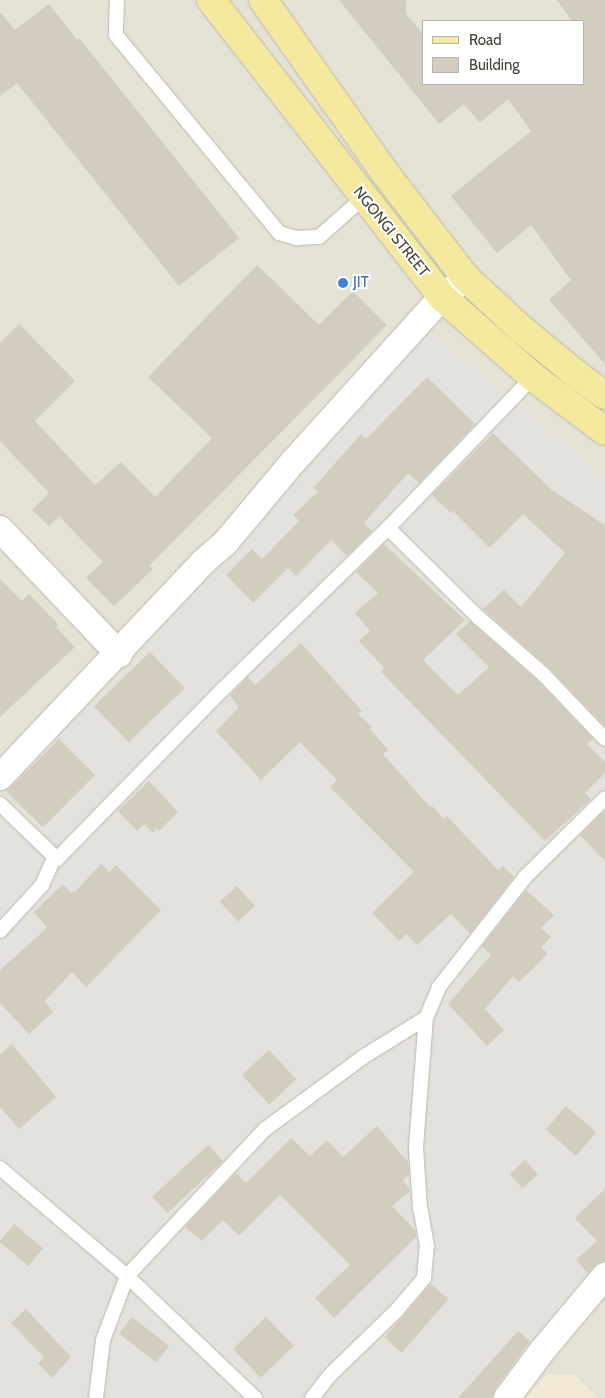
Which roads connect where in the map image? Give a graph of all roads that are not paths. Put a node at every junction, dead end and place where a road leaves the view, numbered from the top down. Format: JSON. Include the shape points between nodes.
{"nodes":[{"id":1,"x":117,"y":0,"type":"edge"},
{"id":2,"x":211,"y":0,"type":"edge"},
{"id":3,"x":263,"y":0,"type":"edge"},
{"id":4,"x":363,"y":198,"type":"junction"},
{"id":5,"x":466,"y":278,"type":"junction"},
{"id":6,"x":442,"y":297,"type":"junction"},
{"id":7,"x":533,"y":377,"type":"junction"},
{"id":8,"x":605,"y":395,"type":"edge"},
{"id":9,"x":605,"y":431,"type":"edge"},
{"id":10,"x":388,"y":528,"type":"junction"},
{"id":11,"x":0,"y":529,"type":"edge"},
{"id":12,"x":119,"y":654,"type":"junction"},
{"id":13,"x":605,"y":739,"type":"edge"},
{"id":14,"x":0,"y":777,"type":"edge"},
{"id":15,"x":605,"y":798,"type":"edge"},
{"id":16,"x":0,"y":804,"type":"edge"},
{"id":17,"x":57,"y":859,"type":"junction"},
{"id":18,"x":0,"y":930,"type":"edge"},
{"id":19,"x":426,"y":1018,"type":"junction"},
{"id":20,"x":0,"y":1168,"type":"edge"},
{"id":21,"x":127,"y":1276,"type":"junction"},
{"id":22,"x":605,"y":1276,"type":"edge"},
{"id":23,"x":96,"y":1398,"type":"edge"},
{"id":24,"x":255,"y":1398,"type":"edge"},
{"id":25,"x":312,"y":1398,"type":"edge"},
{"id":26,"x":507,"y":1398,"type":"edge"}],
"edges":[{"from":1,"to":4,"type":"lane","via":[[116,35],[280,233],[297,238],[318,237]]},
{"from":2,"to":4,"type":"main road","name":"NGONGI STREET"},
{"from":3,"to":5,"type":"main road","name":"NGONGI STREET","via":[[385,173]]},
{"from":4,"to":6,"type":"main road","name":"NGONGI STREET"},
{"from":5,"to":6,"type":"street"},
{"from":5,"to":8,"type":"main road","name":"NGONGI STREET","via":[[520,328]]},
{"from":6,"to":7,"type":"main road","name":"NGONGI STREET"},
{"from":6,"to":12,"type":"street","via":[[293,462],[226,542],[203,562]]},
{"from":7,"to":9,"type":"main road","name":"NGONGI STREET"},
{"from":7,"to":10,"type":"lane"},
{"from":10,"to":13,"type":"lane","via":[[478,617],[544,675]]},
{"from":10,"to":17,"type":"lane","via":[[222,690]]},
{"from":11,"to":12,"type":"street"},
{"from":12,"to":14,"type":"street"},
{"from":15,"to":19,"type":"lane","via":[[526,876],[439,987]]},
{"from":16,"to":17,"type":"lane"},
{"from":17,"to":18,"type":"lane","via":[[42,885]]},
{"from":19,"to":21,"type":"lane","via":[[363,1057],[264,1130]]},
{"from":19,"to":25,"type":"lane","via":[[416,1147],[420,1208],[427,1246],[424,1278]]},
{"from":20,"to":21,"type":"lane"},
{"from":21,"to":23,"type":"lane","via":[[103,1340]]},
{"from":21,"to":24,"type":"lane"},
{"from":22,"to":26,"type":"street"}]}
